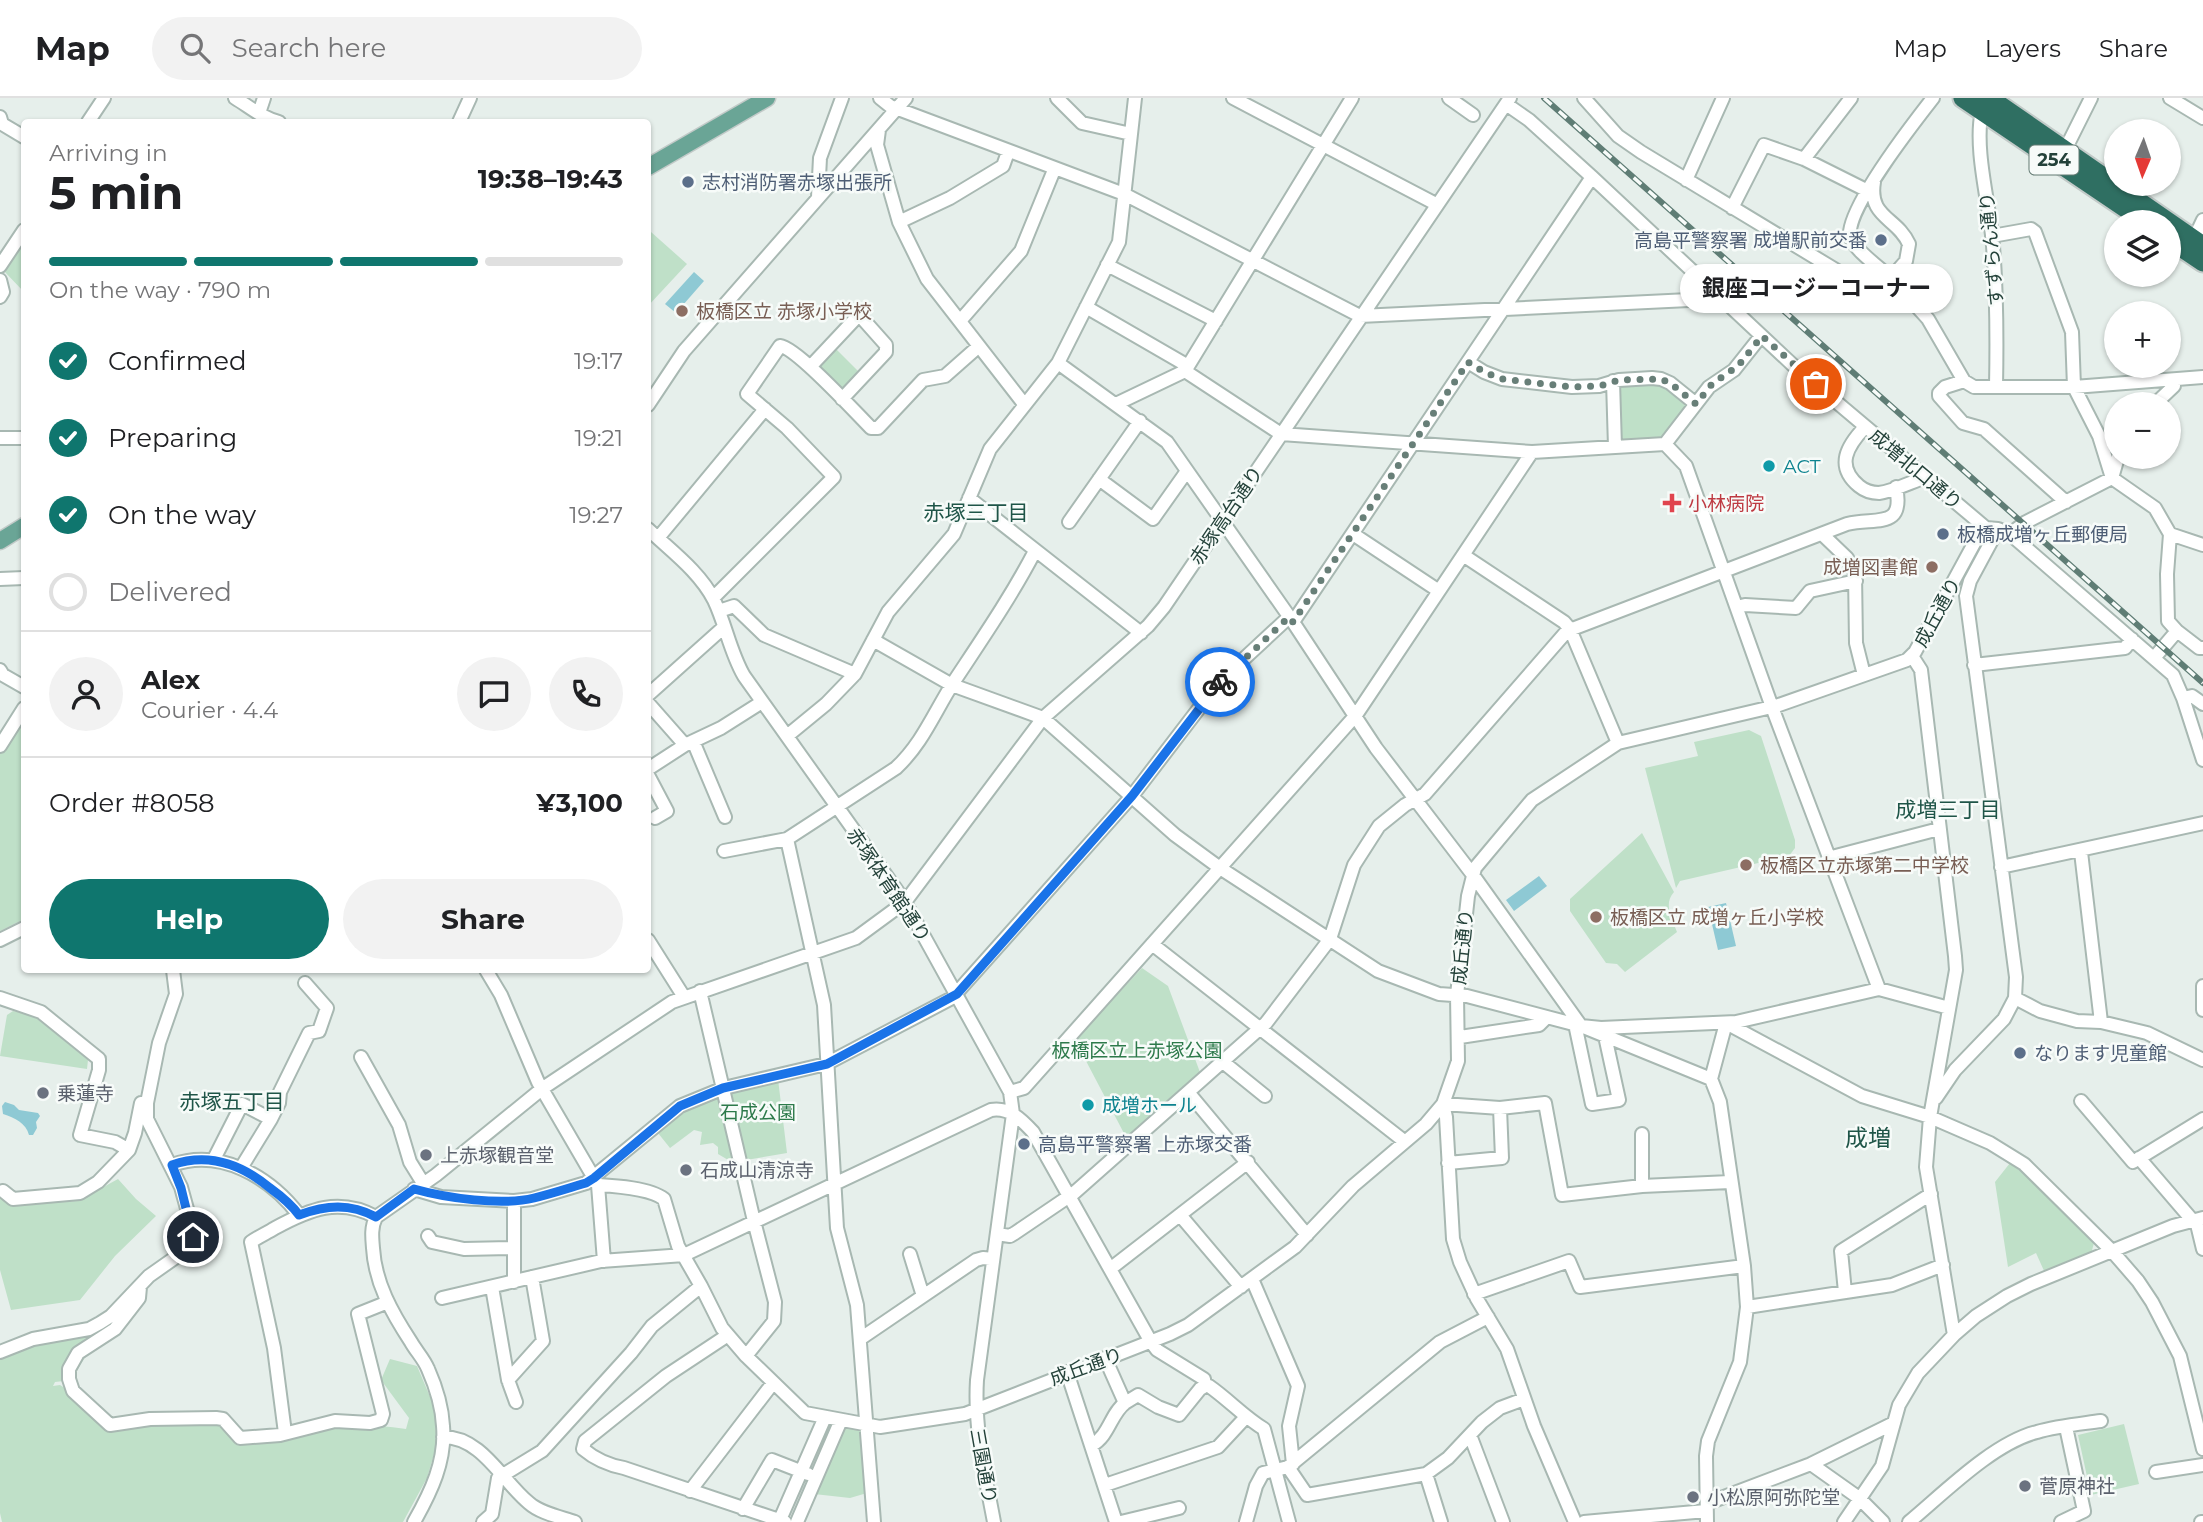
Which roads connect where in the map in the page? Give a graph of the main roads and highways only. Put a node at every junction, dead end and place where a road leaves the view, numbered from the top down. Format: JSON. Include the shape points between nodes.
{"nodes":[{"id":1,"x":766,"y":98,"type":"edge"},
{"id":2,"x":1963,"y":98,"type":"edge"},
{"id":3,"x":1986,"y":105,"type":"edge"},
{"id":4,"x":651,"y":165,"type":"edge"},
{"id":5,"x":2130,"y":210,"type":"edge"},
{"id":6,"x":2198,"y":243,"type":"edge"},
{"id":7,"x":2181,"y":247,"type":"edge"},
{"id":8,"x":2203,"y":262,"type":"edge"},
{"id":9,"x":21,"y":528,"type":"edge"},
{"id":10,"x":0,"y":541,"type":"edge"}],
"edges":[{"from":1,"to":4,"type":"main road"},
{"from":2,"to":3,"type":"highway","number":"254"},
{"from":3,"to":5,"type":"highway","number":"254"},
{"from":3,"to":6,"type":"highway","number":"254","via":[[2065,150]]},
{"from":7,"to":8,"type":"highway"},
{"from":9,"to":10,"type":"main road"}]}
